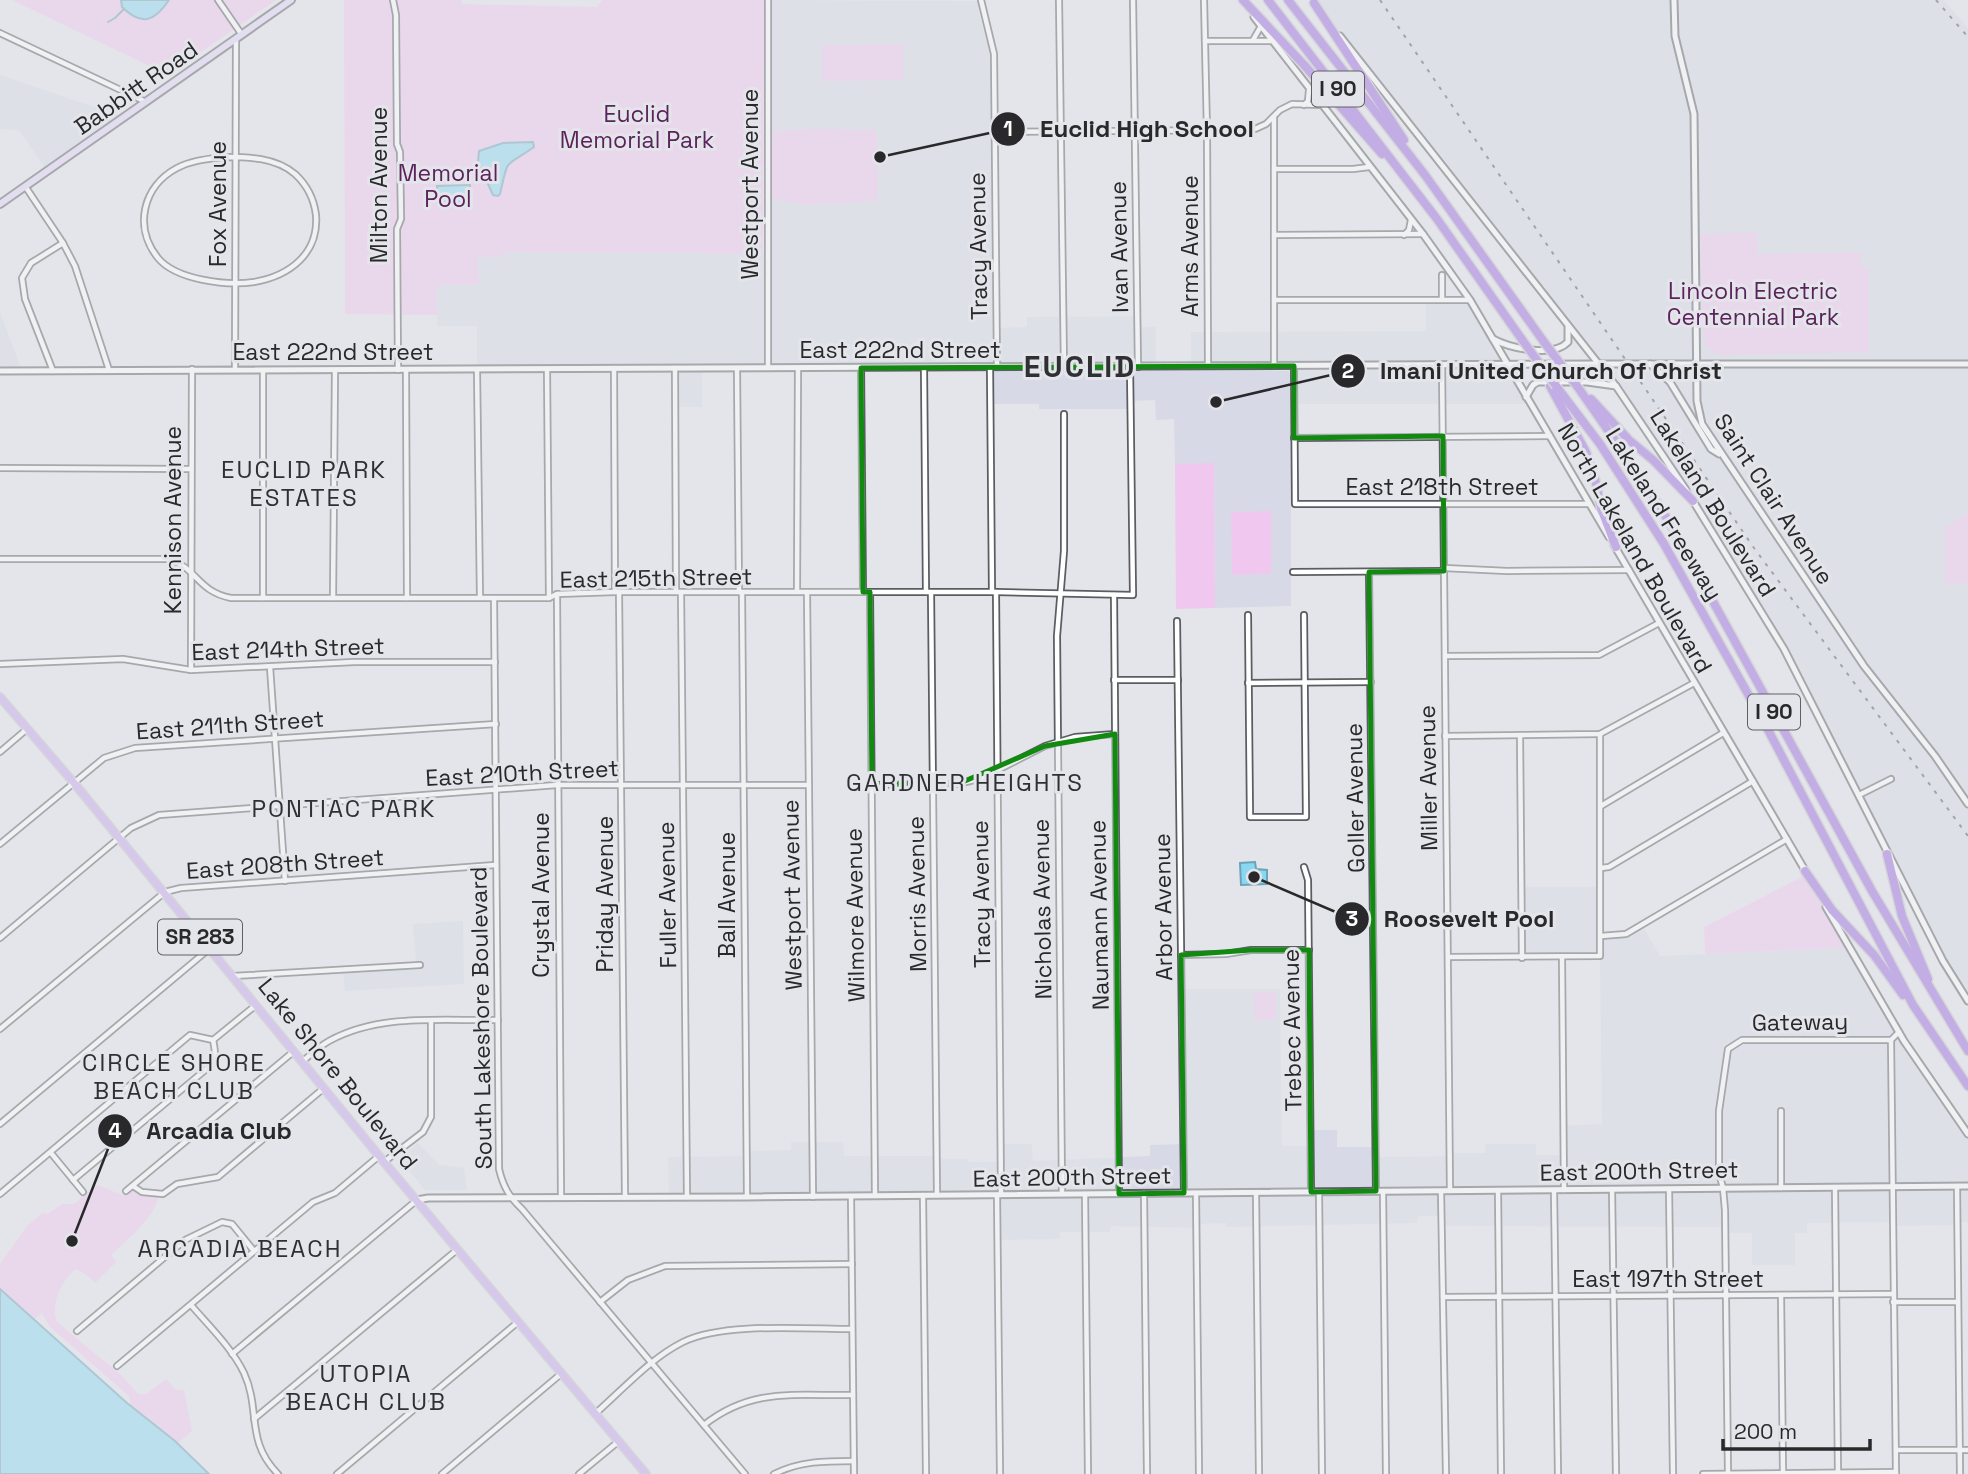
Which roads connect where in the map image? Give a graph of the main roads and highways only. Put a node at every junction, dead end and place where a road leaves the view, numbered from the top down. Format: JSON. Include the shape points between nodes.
{"nodes":[{"id":1,"x":291,"y":0,"type":"edge"},
{"id":2,"x":1243,"y":0,"type":"edge"},
{"id":3,"x":1268,"y":0,"type":"edge"},
{"id":4,"x":1288,"y":0,"type":"edge"},
{"id":5,"x":1312,"y":2,"type":"edge"},
{"id":6,"x":1425,"y":176,"type":"junction"},
{"id":7,"x":1407,"y":180,"type":"junction"},
{"id":8,"x":0,"y":204,"type":"edge"},
{"id":9,"x":1553,"y":386,"type":"junction"},
{"id":10,"x":1577,"y":386,"type":"junction"},
{"id":11,"x":1693,"y":501,"type":"road end"},
{"id":12,"x":1616,"y":547,"type":"road end"},
{"id":13,"x":0,"y":697,"type":"edge"},
{"id":14,"x":1887,"y":854,"type":"road end"},
{"id":15,"x":1805,"y":872,"type":"road end"},
{"id":16,"x":1913,"y":1005,"type":"junction"},
{"id":17,"x":1965,"y":1047,"type":"edge"},
{"id":18,"x":1968,"y":1086,"type":"edge"},
{"id":19,"x":646,"y":1474,"type":"edge"}],
"edges":[{"from":1,"to":8,"type":"main road","name":"Babbitt Road"},
{"from":2,"to":7,"type":"highway"},
{"from":3,"to":7,"type":"highway","number":"I 90"},
{"from":4,"to":6,"type":"highway","name":"Lakeland Freeway","number":"I 90"},
{"from":5,"to":6,"type":"highway"},
{"from":6,"to":10,"type":"highway","name":"Lakeland Freeway","number":"I 90","bridge":true},
{"from":7,"to":9,"type":"highway","number":"I 90","bridge":true},
{"from":9,"to":12,"type":"highway","via":[[1586,452]]},
{"from":9,"to":16,"type":"highway","name":"Lakeland Freeway","number":"I 90","via":[[1600,444],[1664,544]]},
{"from":10,"to":11,"type":"highway"},
{"from":10,"to":17,"type":"highway","name":"Lakeland Freeway","number":"I 90","via":[[1671,525],[1872,891]]},
{"from":13,"to":19,"type":"main road","name":"Lake Shore Boulevard","number":"SR 283"},
{"from":14,"to":17,"type":"highway","via":[[1902,916],[1928,980]]},
{"from":15,"to":16,"type":"highway"},
{"from":16,"to":18,"type":"highway","name":"Lakeland Freeway","number":"I 90"}]}
